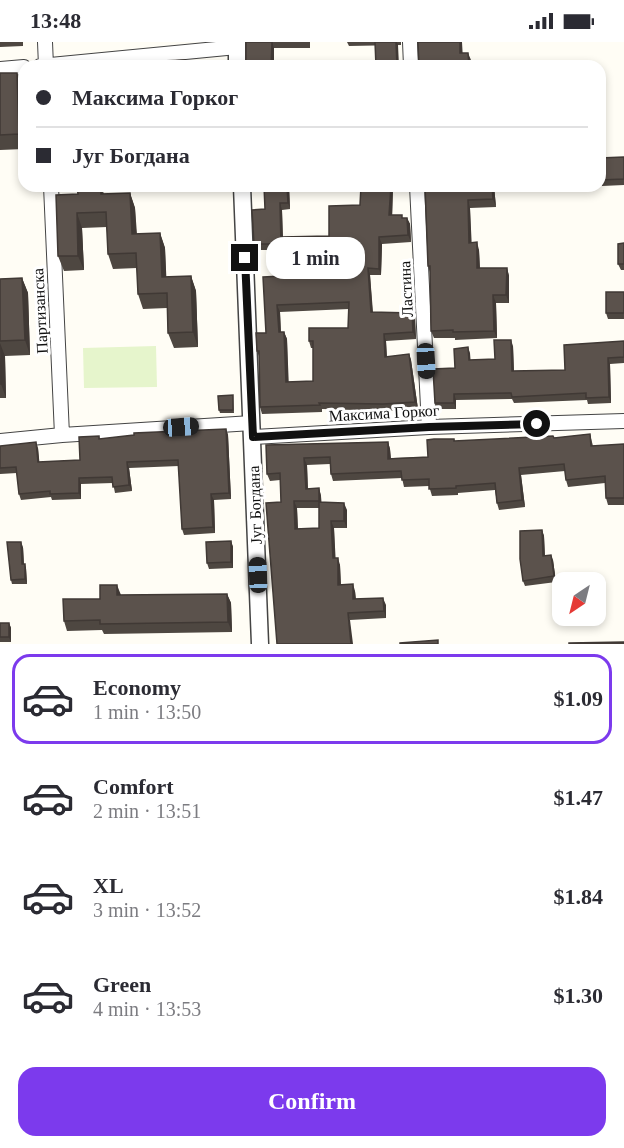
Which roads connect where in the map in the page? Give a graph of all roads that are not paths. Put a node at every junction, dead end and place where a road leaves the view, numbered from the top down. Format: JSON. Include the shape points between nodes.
{"nodes":[{"id":1,"x":45,"y":42,"type":"edge"},
{"id":2,"x":410,"y":42,"type":"edge"},
{"id":3,"x":237,"y":44,"type":"edge"},
{"id":4,"x":46,"y":60,"type":"edge"},
{"id":5,"x":98,"y":60,"type":"edge"},
{"id":6,"x":237,"y":60,"type":"edge"},
{"id":7,"x":411,"y":60,"type":"edge"},
{"id":8,"x":18,"y":68,"type":"edge"},
{"id":9,"x":0,"y":69,"type":"edge"},
{"id":10,"x":51,"y":192,"type":"edge"},
{"id":11,"x":242,"y":192,"type":"edge"},
{"id":12,"x":417,"y":192,"type":"edge"},
{"id":13,"x":624,"y":421,"type":"edge"},
{"id":14,"x":429,"y":427,"type":"junction"},
{"id":15,"x":253,"y":430,"type":"junction"},
{"id":16,"x":62,"y":435,"type":"junction"},
{"id":17,"x":0,"y":441,"type":"edge"},
{"id":18,"x":260,"y":644,"type":"edge"}],
"edges":[{"from":1,"to":4,"type":"street"},
{"from":2,"to":7,"type":"street"},
{"from":3,"to":5,"type":"street"},
{"from":3,"to":6,"type":"street"},
{"from":8,"to":9,"type":"street"},
{"from":10,"to":16,"type":"street","name":"Партизанска"},
{"from":11,"to":15,"type":"street","name":"Југ Богдана"},
{"from":12,"to":14,"type":"street","name":"Ластина"},
{"from":13,"to":14,"type":"street","name":"Максима Горког"},
{"from":14,"to":15,"type":"street","name":"Максима Горког"},
{"from":15,"to":16,"type":"street","name":"Максима Горког"},
{"from":15,"to":18,"type":"street","name":"Југ Богдана"},
{"from":16,"to":17,"type":"street","name":"Максима Горког"}]}
